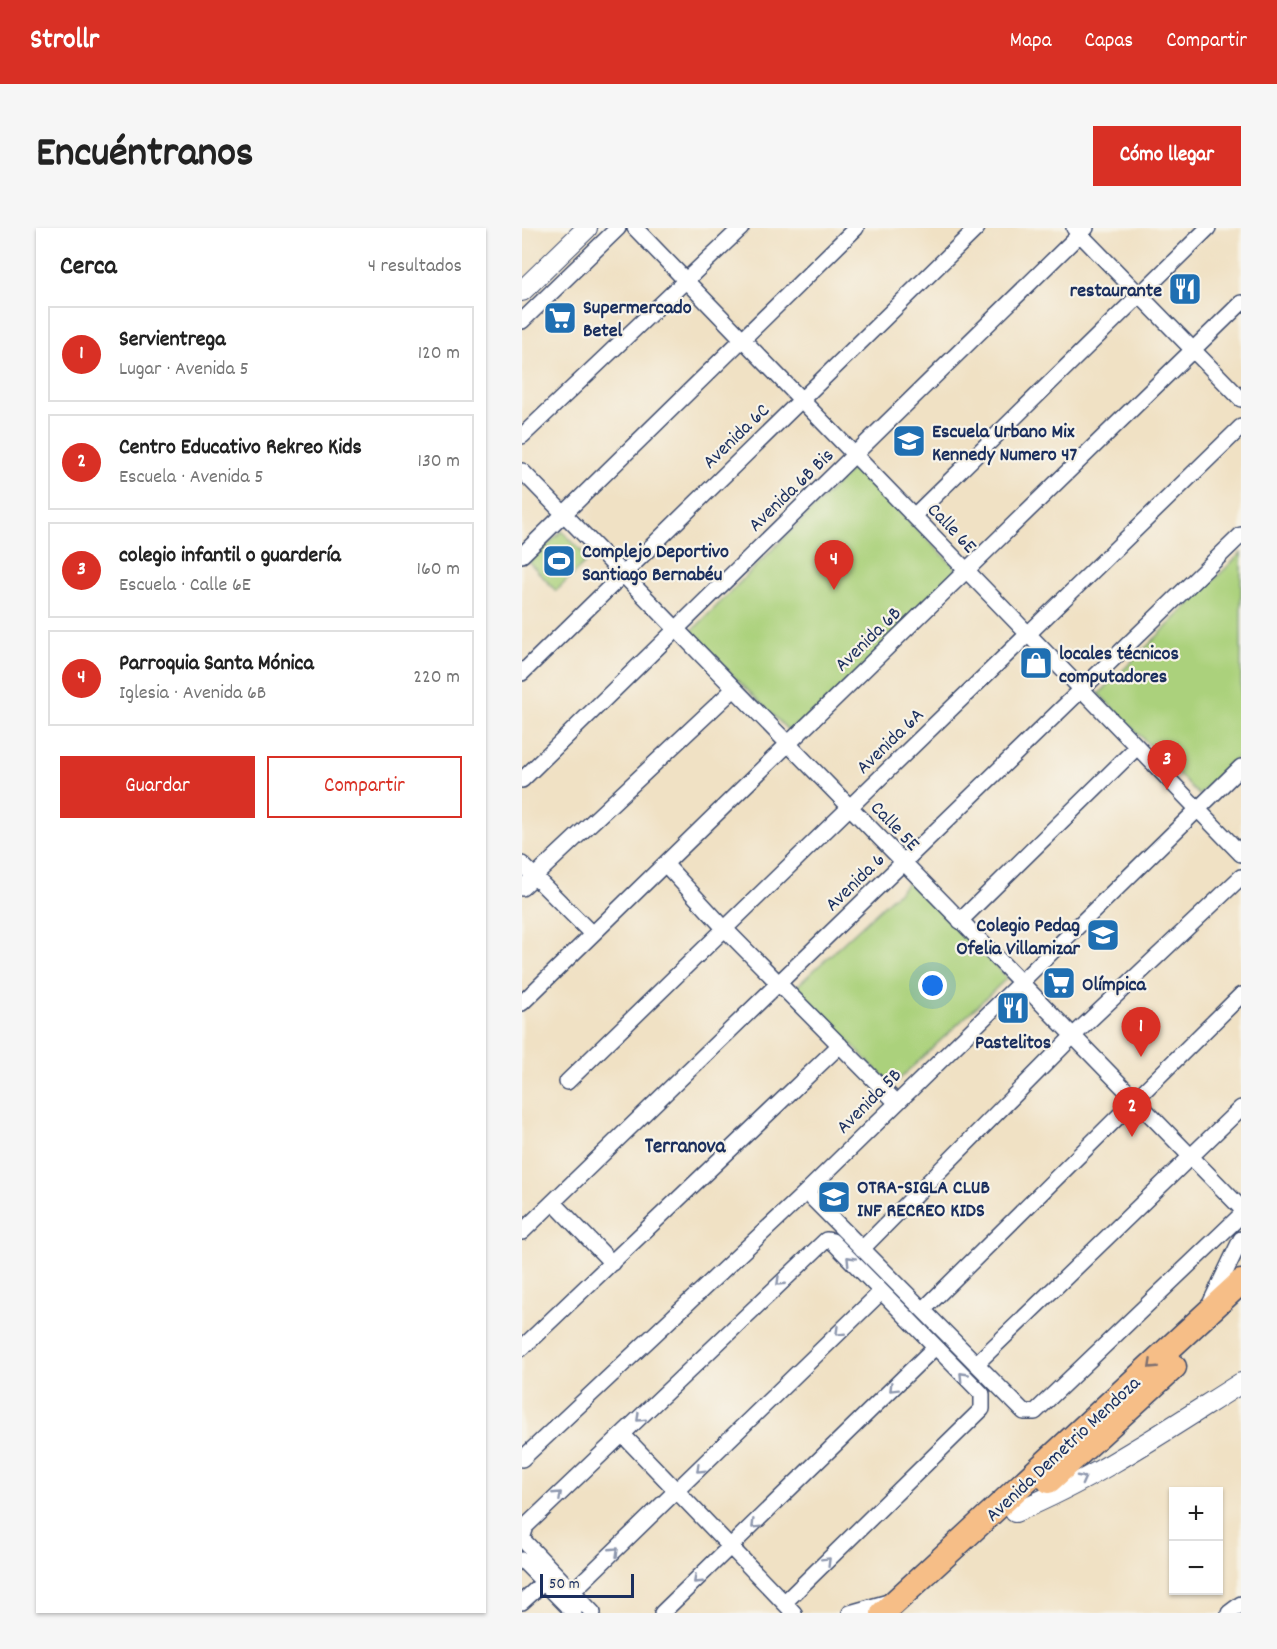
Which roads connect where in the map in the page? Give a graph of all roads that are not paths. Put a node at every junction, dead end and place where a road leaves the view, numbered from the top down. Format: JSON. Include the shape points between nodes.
{"nodes":[{"id":1,"x":586,"y":228,"type":"edge"},
{"id":2,"x":618,"y":228,"type":"edge"},
{"id":3,"x":635,"y":228,"type":"edge"},
{"id":4,"x":741,"y":228,"type":"edge"},
{"id":5,"x":856,"y":228,"type":"edge"},
{"id":6,"x":976,"y":228,"type":"edge"},
{"id":7,"x":1208,"y":228,"type":"edge"},
{"id":8,"x":1080,"y":230,"type":"edge"},
{"id":9,"x":686,"y":281,"type":"junction"},
{"id":10,"x":522,"y":291,"type":"edge"},
{"id":11,"x":1139,"y":295,"type":"junction"},
{"id":12,"x":1241,"y":303,"type":"edge"},
{"id":13,"x":522,"y":320,"type":"edge"},
{"id":14,"x":743,"y":339,"type":"junction"},
{"id":15,"x":1193,"y":350,"type":"junction"},
{"id":16,"x":1241,"y":399,"type":"edge"},
{"id":17,"x":801,"y":400,"type":"junction"},
{"id":18,"x":1241,"y":427,"type":"edge"},
{"id":19,"x":522,"y":436,"type":"edge"},
{"id":20,"x":855,"y":455,"type":"junction"},
{"id":21,"x":522,"y":471,"type":"edge"},
{"id":22,"x":564,"y":514,"type":"junction"},
{"id":23,"x":914,"y":516,"type":"junction"},
{"id":24,"x":1241,"y":535,"type":"edge"},
{"id":25,"x":522,"y":555,"type":"edge"},
{"id":26,"x":966,"y":570,"type":"junction"},
{"id":27,"x":623,"y":574,"type":"junction"},
{"id":28,"x":676,"y":629,"type":"junction"},
{"id":29,"x":1028,"y":634,"type":"junction"},
{"id":30,"x":522,"y":673,"type":"edge"},
{"id":31,"x":734,"y":689,"type":"junction"},
{"id":32,"x":1082,"y":690,"type":"junction"},
{"id":33,"x":788,"y":744,"type":"junction"},
{"id":34,"x":1137,"y":747,"type":"junction"},
{"id":35,"x":1241,"y":767,"type":"edge"},
{"id":36,"x":522,"y":780,"type":"edge"},
{"id":37,"x":850,"y":807,"type":"junction"},
{"id":38,"x":1197,"y":809,"type":"junction"},
{"id":39,"x":1241,"y":854,"type":"edge"},
{"id":40,"x":904,"y":862,"type":"junction"},
{"id":41,"x":522,"y":864,"type":"edge"},
{"id":42,"x":665,"y":864,"type":"junction"},
{"id":43,"x":534,"y":876,"type":"junction"},
{"id":44,"x":1241,"y":877,"type":"edge"},
{"id":45,"x":522,"y":888,"type":"edge"},
{"id":46,"x":960,"y":921,"type":"junction"},
{"id":47,"x":724,"y":929,"type":"junction"},
{"id":48,"x":592,"y":934,"type":"junction"},
{"id":49,"x":1019,"y":981,"type":"junction"},
{"id":50,"x":780,"y":982,"type":"junction"},
{"id":51,"x":1241,"y":995,"type":"edge"},
{"id":52,"x":522,"y":1002,"type":"edge"},
{"id":53,"x":1073,"y":1036,"type":"junction"},
{"id":54,"x":840,"y":1045,"type":"junction"},
{"id":55,"x":567,"y":1082,"type":"dead end"},
{"id":56,"x":1135,"y":1100,"type":"junction"},
{"id":57,"x":896,"y":1102,"type":"junction"},
{"id":58,"x":1241,"y":1108,"type":"edge"},
{"id":59,"x":1191,"y":1157,"type":"junction"},
{"id":60,"x":806,"y":1192,"type":"junction"},
{"id":61,"x":553,"y":1202,"type":"junction"},
{"id":62,"x":1241,"y":1208,"type":"edge"},
{"id":63,"x":1241,"y":1215,"type":"edge"},
{"id":64,"x":522,"y":1232,"type":"edge"},
{"id":65,"x":1241,"y":1239,"type":"edge"},
{"id":66,"x":862,"y":1249,"type":"junction"},
{"id":67,"x":612,"y":1263,"type":"junction"},
{"id":68,"x":1241,"y":1282,"type":"edge"},
{"id":69,"x":881,"y":1292,"type":"junction"},
{"id":70,"x":1241,"y":1305,"type":"edge"},
{"id":71,"x":923,"y":1310,"type":"junction"},
{"id":72,"x":1203,"y":1317,"type":"junction"},
{"id":73,"x":935,"y":1347,"type":"junction"},
{"id":74,"x":522,"y":1348,"type":"edge"},
{"id":75,"x":976,"y":1364,"type":"junction"},
{"id":76,"x":1241,"y":1383,"type":"edge"},
{"id":77,"x":623,"y":1435,"type":"junction"},
{"id":78,"x":1094,"y":1442,"type":"junction"},
{"id":79,"x":522,"y":1459,"type":"edge"},
{"id":80,"x":1111,"y":1464,"type":"junction"},
{"id":81,"x":676,"y":1492,"type":"junction"},
{"id":82,"x":1015,"y":1512,"type":"junction"},
{"id":83,"x":732,"y":1547,"type":"junction"},
{"id":84,"x":522,"y":1560,"type":"edge"},
{"id":85,"x":544,"y":1582,"type":"junction"},
{"id":86,"x":573,"y":1591,"type":"junction"},
{"id":87,"x":522,"y":1602,"type":"edge"},
{"id":88,"x":1241,"y":1604,"type":"edge"},
{"id":89,"x":790,"y":1607,"type":"edge"},
{"id":90,"x":896,"y":1608,"type":"edge"},
{"id":91,"x":574,"y":1613,"type":"edge"},
{"id":92,"x":593,"y":1613,"type":"edge"},
{"id":93,"x":662,"y":1613,"type":"edge"},
{"id":94,"x":850,"y":1613,"type":"edge"},
{"id":95,"x":1229,"y":1613,"type":"edge"}],
"edges":[{"from":1,"to":10,"type":"street"},
{"from":2,"to":13,"type":"street"},
{"from":3,"to":9,"type":"street","name":"Calle 6E"},
{"from":4,"to":9,"type":"street"},
{"from":5,"to":14,"type":"street"},
{"from":6,"to":17,"type":"street","name":"Avenida 6C"},
{"from":7,"to":11,"type":"street"},
{"from":8,"to":11,"type":"street"},
{"from":8,"to":20,"type":"street","name":"Avenida 6B Bis"},
{"from":9,"to":14,"type":"street","name":"Calle 6E"},
{"from":9,"to":19,"type":"street"},
{"from":11,"to":15,"type":"street"},
{"from":11,"to":23,"type":"street"},
{"from":12,"to":15,"type":"street","name":"Avenida 6B"},
{"from":14,"to":17,"type":"street","name":"Calle 6E"},
{"from":14,"to":22,"type":"street"},
{"from":15,"to":16,"type":"street"},
{"from":15,"to":26,"type":"street","name":"Avenida 6B"},
{"from":17,"to":20,"type":"street","name":"Calle 6E"},
{"from":17,"to":27,"type":"street","name":"Avenida 6C"},
{"from":18,"to":29,"type":"street","name":"Avenida 6A"},
{"from":20,"to":23,"type":"street","name":"Calle 6E"},
{"from":20,"to":28,"type":"street","name":"Avenida 6B Bis"},
{"from":21,"to":22,"type":"street","name":"Calle 5E"},
{"from":22,"to":25,"type":"street"},
{"from":22,"to":27,"type":"street","name":"Calle 5E"},
{"from":23,"to":26,"type":"street","name":"Calle 6E"},
{"from":24,"to":32,"type":"street","name":"Avenida 6"},
{"from":26,"to":29,"type":"street","name":"Calle 6E"},
{"from":26,"to":33,"type":"street","name":"Avenida 6B"},
{"from":27,"to":28,"type":"street","name":"Calle 5E"},
{"from":27,"to":30,"type":"street","name":"Avenida 6C"},
{"from":28,"to":31,"type":"street","name":"Calle 5E"},
{"from":28,"to":36,"type":"street","name":"Avenida 6B Bis"},
{"from":29,"to":32,"type":"street","name":"Calle 6E"},
{"from":29,"to":37,"type":"street","name":"Avenida 6A"},
{"from":31,"to":33,"type":"street","name":"Calle 5E"},
{"from":31,"to":43,"type":"street"},
{"from":32,"to":34,"type":"street","name":"Calle 6E"},
{"from":32,"to":40,"type":"street","name":"Avenida 6"},
{"from":33,"to":37,"type":"street","name":"Calle 5E"},
{"from":33,"to":42,"type":"street","name":"Avenida 6B"},
{"from":34,"to":38,"type":"street","name":"Calle 6E"},
{"from":34,"to":46,"type":"street"},
{"from":35,"to":38,"type":"street","name":"Avenida 5B"},
{"from":37,"to":40,"type":"street","name":"Calle 5E"},
{"from":37,"to":47,"type":"street","name":"Avenida 6A"},
{"from":38,"to":39,"type":"street","name":"Calle 6E"},
{"from":38,"to":49,"type":"street","name":"Avenida 5B"},
{"from":40,"to":46,"type":"street","name":"Calle 5E"},
{"from":40,"to":50,"type":"street","name":"Avenida 6"},
{"from":41,"to":43,"type":"street"},
{"from":42,"to":47,"type":"street"},
{"from":42,"to":48,"type":"street","name":"Avenida 6B"},
{"from":43,"to":45,"type":"street"},
{"from":43,"to":48,"type":"street"},
{"from":44,"to":53,"type":"street"},
{"from":46,"to":49,"type":"street","name":"Calle 5E"},
{"from":47,"to":50,"type":"street"},
{"from":47,"to":55,"type":"street","name":"Avenida 6A"},
{"from":48,"to":52,"type":"street","name":"Avenida 6B"},
{"from":49,"to":53,"type":"street","name":"Calle 5E"},
{"from":49,"to":57,"type":"street","name":"Avenida 5B"},
{"from":50,"to":54,"type":"street"},
{"from":50,"to":61,"type":"street","name":"Avenida 6"},
{"from":51,"to":56,"type":"street"},
{"from":53,"to":56,"type":"street","name":"Calle 5E"},
{"from":53,"to":66,"type":"street"},
{"from":54,"to":57,"type":"street"},
{"from":54,"to":67,"type":"street"},
{"from":56,"to":59,"type":"street","name":"Calle 5E"},
{"from":56,"to":71,"type":"street"},
{"from":57,"to":60,"type":"street","name":"Avenida 5B"},
{"from":58,"to":59,"type":"street"},
{"from":59,"to":62,"type":"street","name":"Calle 5E"},
{"from":59,"to":75,"type":"street"},
{"from":60,"to":66,"type":"street"},
{"from":60,"to":79,"type":"street","name":"Avenida 5B"},
{"from":61,"to":64,"type":"street","name":"Avenida 6"},
{"from":61,"to":67,"type":"street"},
{"from":63,"to":75,"type":"street","via":[[1035,1412],[1029,1414]]},
{"from":65,"to":72,"type":"street"},
{"from":66,"to":71,"type":"street"},
{"from":67,"to":74,"type":"street"},
{"from":68,"to":72,"type":"main road","name":"Avenida Demetrio Mendoza"},
{"from":69,"to":73,"type":"street"},
{"from":69,"to":77,"type":"street","one_way":true,"via":[[832,1241],[822,1242]]},
{"from":69,"to":81,"type":"street","one_way":true},
{"from":70,"to":78,"type":"main road","name":"Avenida Demetrio Mendoza"},
{"from":71,"to":75,"type":"street"},
{"from":72,"to":90,"type":"main road","name":"Avenida Demetrio Mendoza","one_way":true},
{"from":73,"to":83,"type":"street","one_way":true},
{"from":89,"to":73,"type":"street","one_way":true,"via":[[982,1409],[982,1394]]},
{"from":76,"to":80,"type":"street"},
{"from":77,"to":81,"type":"street"},
{"from":86,"to":77,"type":"street","one_way":true,"via":[[522,1539],[522,1532]]},
{"from":78,"to":80,"type":"street","via":[[1095,1458]]},
{"from":78,"to":82,"type":"main road","name":"Avenida Demetrio Mendoza"},
{"from":82,"to":80,"type":"street","one_way":true},
{"from":81,"to":83,"type":"street"},
{"from":86,"to":81,"type":"street","one_way":true},
{"from":82,"to":90,"type":"main road","name":"Avenida Demetrio Mendoza"},
{"from":83,"to":89,"type":"street"},
{"from":83,"to":93,"type":"street","one_way":true},
{"from":84,"to":85,"type":"street"},
{"from":85,"to":87,"type":"street"},
{"from":85,"to":91,"type":"street"},
{"from":86,"to":92,"type":"street"},
{"from":88,"to":95,"type":"street"},
{"from":90,"to":94,"type":"street"}]}
